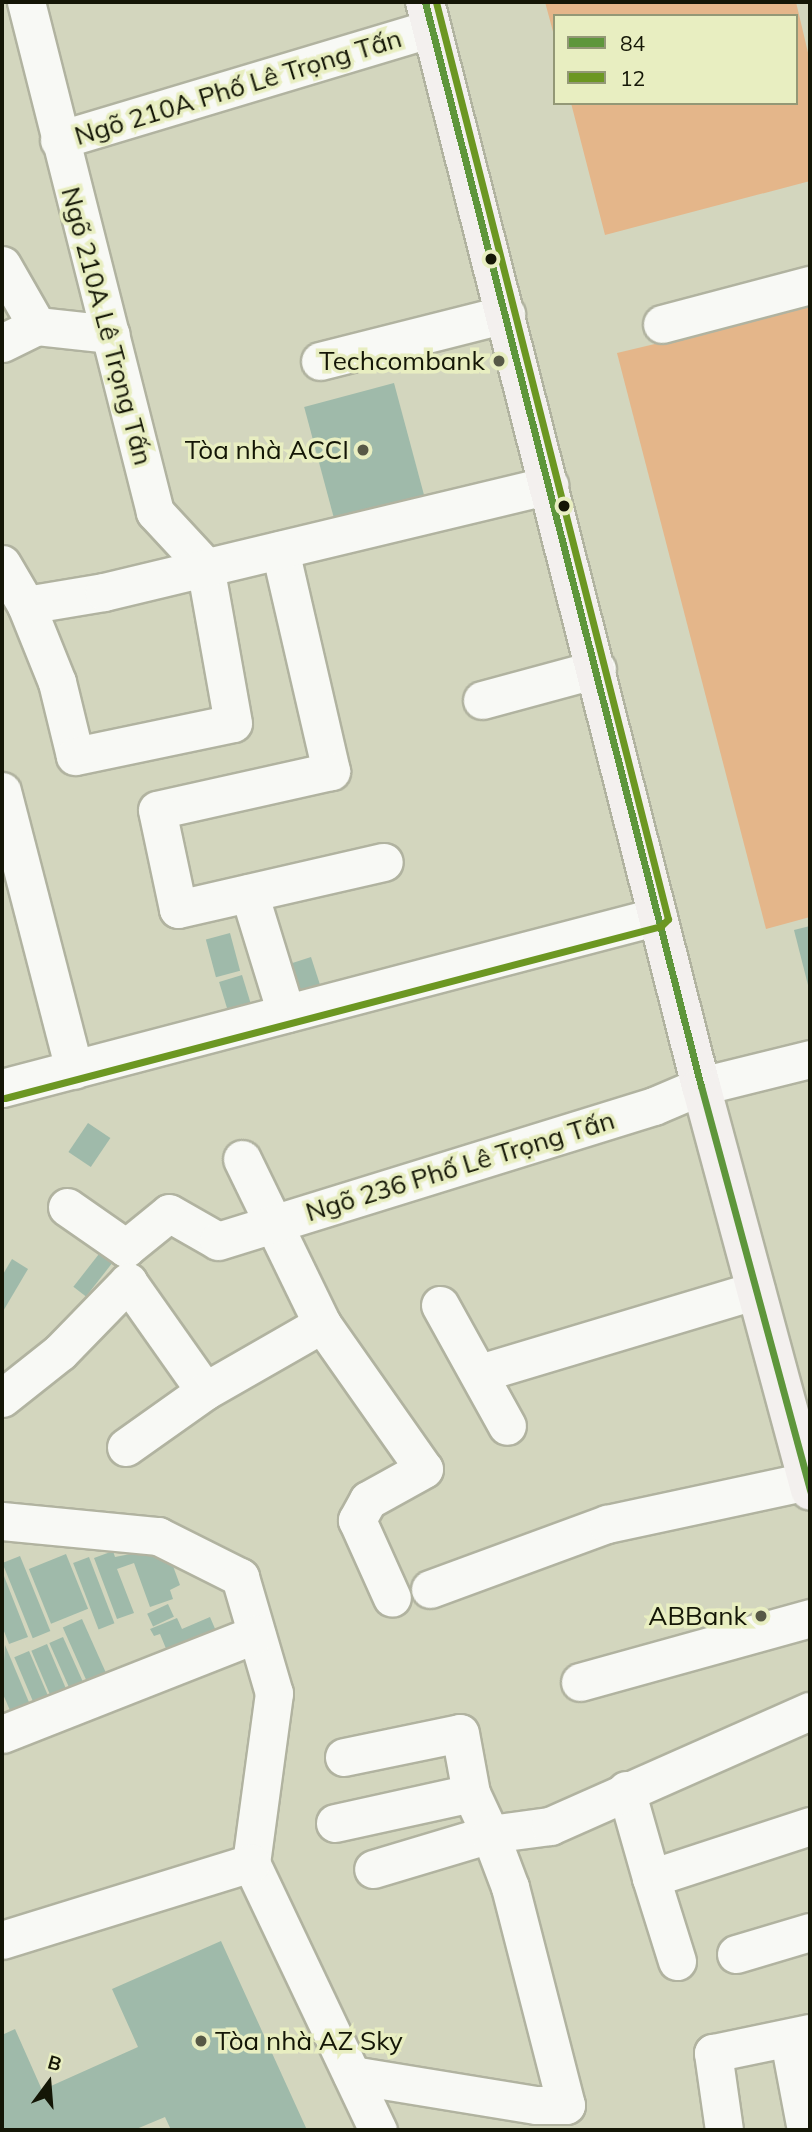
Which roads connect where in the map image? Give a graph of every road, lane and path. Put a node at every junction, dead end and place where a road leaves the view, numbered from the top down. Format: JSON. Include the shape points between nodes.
{"nodes":[{"id":1,"x":26,"y":2,"type":"edge"},
{"id":2,"x":428,"y":15,"type":"edge"},
{"id":3,"x":59,"y":140,"type":"junction"},
{"id":4,"x":2,"y":265,"type":"edge"},
{"id":5,"x":810,"y":285,"type":"edge"},
{"id":6,"x":506,"y":314,"type":"junction"},
{"id":7,"x":662,"y":324,"type":"dead end"},
{"id":8,"x":37,"y":326,"type":"junction"},
{"id":9,"x":111,"y":334,"type":"junction"},
{"id":10,"x":2,"y":343,"type":"edge"},
{"id":11,"x":320,"y":362,"type":"dead end"},
{"id":12,"x":549,"y":485,"type":"junction"},
{"id":13,"x":280,"y":550,"type":"junction"},
{"id":14,"x":2,"y":564,"type":"edge"},
{"id":15,"x":205,"y":566,"type":"junction"},
{"id":16,"x":26,"y":605,"type":"junction"},
{"id":17,"x":597,"y":669,"type":"junction"},
{"id":18,"x":482,"y":700,"type":"dead end"},
{"id":19,"x":2,"y":790,"type":"edge"},
{"id":20,"x":384,"y":862,"type":"dead end"},
{"id":21,"x":249,"y":893,"type":"junction"},
{"id":22,"x":658,"y":916,"type":"junction"},
{"id":23,"x":286,"y":1013,"type":"junction"},
{"id":24,"x":810,"y":1059,"type":"edge"},
{"id":25,"x":74,"y":1069,"type":"junction"},
{"id":26,"x":701,"y":1086,"type":"junction"},
{"id":27,"x":2,"y":1088,"type":"edge"},
{"id":28,"x":242,"y":1159,"type":"dead end"},
{"id":29,"x":67,"y":1207,"type":"dead end"},
{"id":30,"x":275,"y":1223,"type":"junction"},
{"id":31,"x":127,"y":1265,"type":"junction"},
{"id":32,"x":756,"y":1290,"type":"junction"},
{"id":33,"x":440,"y":1305,"type":"dead end"},
{"id":34,"x":322,"y":1324,"type":"junction"},
{"id":35,"x":480,"y":1373,"type":"junction"},
{"id":36,"x":205,"y":1391,"type":"junction"},
{"id":37,"x":2,"y":1398,"type":"edge"},
{"id":38,"x":507,"y":1426,"type":"dead end"},
{"id":39,"x":126,"y":1447,"type":"dead end"},
{"id":40,"x":809,"y":1486,"type":"edge"},
{"id":41,"x":4,"y":1513,"type":"edge"},
{"id":42,"x":430,"y":1589,"type":"dead end"},
{"id":43,"x":393,"y":1598,"type":"dead end"},
{"id":44,"x":810,"y":1618,"type":"edge"},
{"id":45,"x":256,"y":1634,"type":"junction"},
{"id":46,"x":580,"y":1682,"type":"dead end"},
{"id":47,"x":810,"y":1711,"type":"edge"},
{"id":48,"x":2,"y":1734,"type":"edge"},
{"id":49,"x":344,"y":1756,"type":"dead end"},
{"id":50,"x":626,"y":1790,"type":"junction"},
{"id":51,"x":471,"y":1793,"type":"junction"},
{"id":52,"x":335,"y":1823,"type":"dead end"},
{"id":53,"x":810,"y":1826,"type":"edge"},
{"id":54,"x":491,"y":1834,"type":"junction"},
{"id":55,"x":251,"y":1863,"type":"junction"},
{"id":56,"x":373,"y":1869,"type":"dead end"},
{"id":57,"x":651,"y":1878,"type":"junction"},
{"id":58,"x":810,"y":1932,"type":"edge"},
{"id":59,"x":2,"y":1940,"type":"edge"},
{"id":60,"x":736,"y":1954,"type":"dead end"},
{"id":61,"x":677,"y":1961,"type":"dead end"},
{"id":62,"x":799,"y":2037,"type":"edge"},
{"id":63,"x":352,"y":2075,"type":"junction"},
{"id":64,"x":378,"y":2130,"type":"edge"},
{"id":65,"x":724,"y":2130,"type":"edge"},
{"id":66,"x":806,"y":2130,"type":"edge"}],
"edges":[{"from":1,"to":3,"type":"street","name":"Ngõ 210A Phố Lê Trọng Tấn"},
{"from":2,"to":3,"type":"street","name":"Ngõ 210A Phố Lê Trọng Tấn"},
{"from":2,"to":6,"type":"main road"},
{"from":3,"to":9,"type":"street","name":"Ngõ 210A Lê Trọng Tấn"},
{"from":4,"to":8,"type":"street"},
{"from":5,"to":7,"type":"street"},
{"from":6,"to":11,"type":"street"},
{"from":6,"to":12,"type":"main road"},
{"from":8,"to":9,"type":"street"},
{"from":8,"to":10,"type":"street"},
{"from":9,"to":15,"type":"street","name":"Ngõ 210A Lê Trọng Tấn","via":[[155,512]]},
{"from":12,"to":13,"type":"street"},
{"from":12,"to":17,"type":"main road"},
{"from":13,"to":15,"type":"street"},
{"from":13,"to":21,"type":"street","via":[[331,771],[157,810],[178,909]]},
{"from":14,"to":16,"type":"street"},
{"from":15,"to":16,"type":"street","via":[[104,592]]},
{"from":15,"to":16,"type":"street","via":[[233,723],[108,751],[75,756],[57,682]]},
{"from":17,"to":18,"type":"street"},
{"from":17,"to":22,"type":"main road"},
{"from":19,"to":25,"type":"street"},
{"from":20,"to":21,"type":"street"},
{"from":21,"to":23,"type":"street"},
{"from":22,"to":23,"type":"street"},
{"from":22,"to":26,"type":"main road"},
{"from":23,"to":25,"type":"street"},
{"from":24,"to":26,"type":"street","name":"Ngõ 236 Phố Lê Trọng Tấn"},
{"from":25,"to":27,"type":"street"},
{"from":26,"to":30,"type":"street","name":"Ngõ 236 Phố Lê Trọng Tấn","via":[[654,1106]]},
{"from":26,"to":32,"type":"main road"},
{"from":28,"to":30,"type":"street"},
{"from":29,"to":31,"type":"street"},
{"from":30,"to":31,"type":"street","name":"Ngõ 236 Phố Lê Trọng Tấn","via":[[218,1241],[169,1213]]},
{"from":30,"to":34,"type":"street"},
{"from":31,"to":36,"type":"street"},
{"from":31,"to":37,"type":"street","via":[[60,1352]]},
{"from":32,"to":35,"type":"street"},
{"from":32,"to":40,"type":"main road"},
{"from":33,"to":35,"type":"street"},
{"from":34,"to":36,"type":"street"},
{"from":34,"to":43,"type":"street","via":[[424,1469],[368,1500],[357,1520]]},
{"from":35,"to":38,"type":"street"},
{"from":36,"to":39,"type":"street"},
{"from":40,"to":42,"type":"street","via":[[607,1524]]},
{"from":41,"to":45,"type":"street","via":[[158,1536],[240,1577]]},
{"from":44,"to":46,"type":"street"},
{"from":45,"to":48,"type":"street"},
{"from":45,"to":55,"type":"street","via":[[274,1693]]},
{"from":47,"to":50,"type":"street"},
{"from":49,"to":51,"type":"street","via":[[460,1733]]},
{"from":50,"to":54,"type":"street","via":[[550,1826]]},
{"from":50,"to":57,"type":"street"},
{"from":51,"to":52,"type":"street"},
{"from":51,"to":54,"type":"street"},
{"from":53,"to":57,"type":"street"},
{"from":54,"to":56,"type":"street"},
{"from":54,"to":63,"type":"street","via":[[510,1887],[566,2105],[537,2105]]},
{"from":55,"to":59,"type":"street"},
{"from":55,"to":63,"type":"street"},
{"from":57,"to":61,"type":"street"},
{"from":58,"to":60,"type":"street"},
{"from":62,"to":65,"type":"street","via":[[713,2053]]},
{"from":62,"to":66,"type":"street"},
{"from":63,"to":64,"type":"street"}]}
